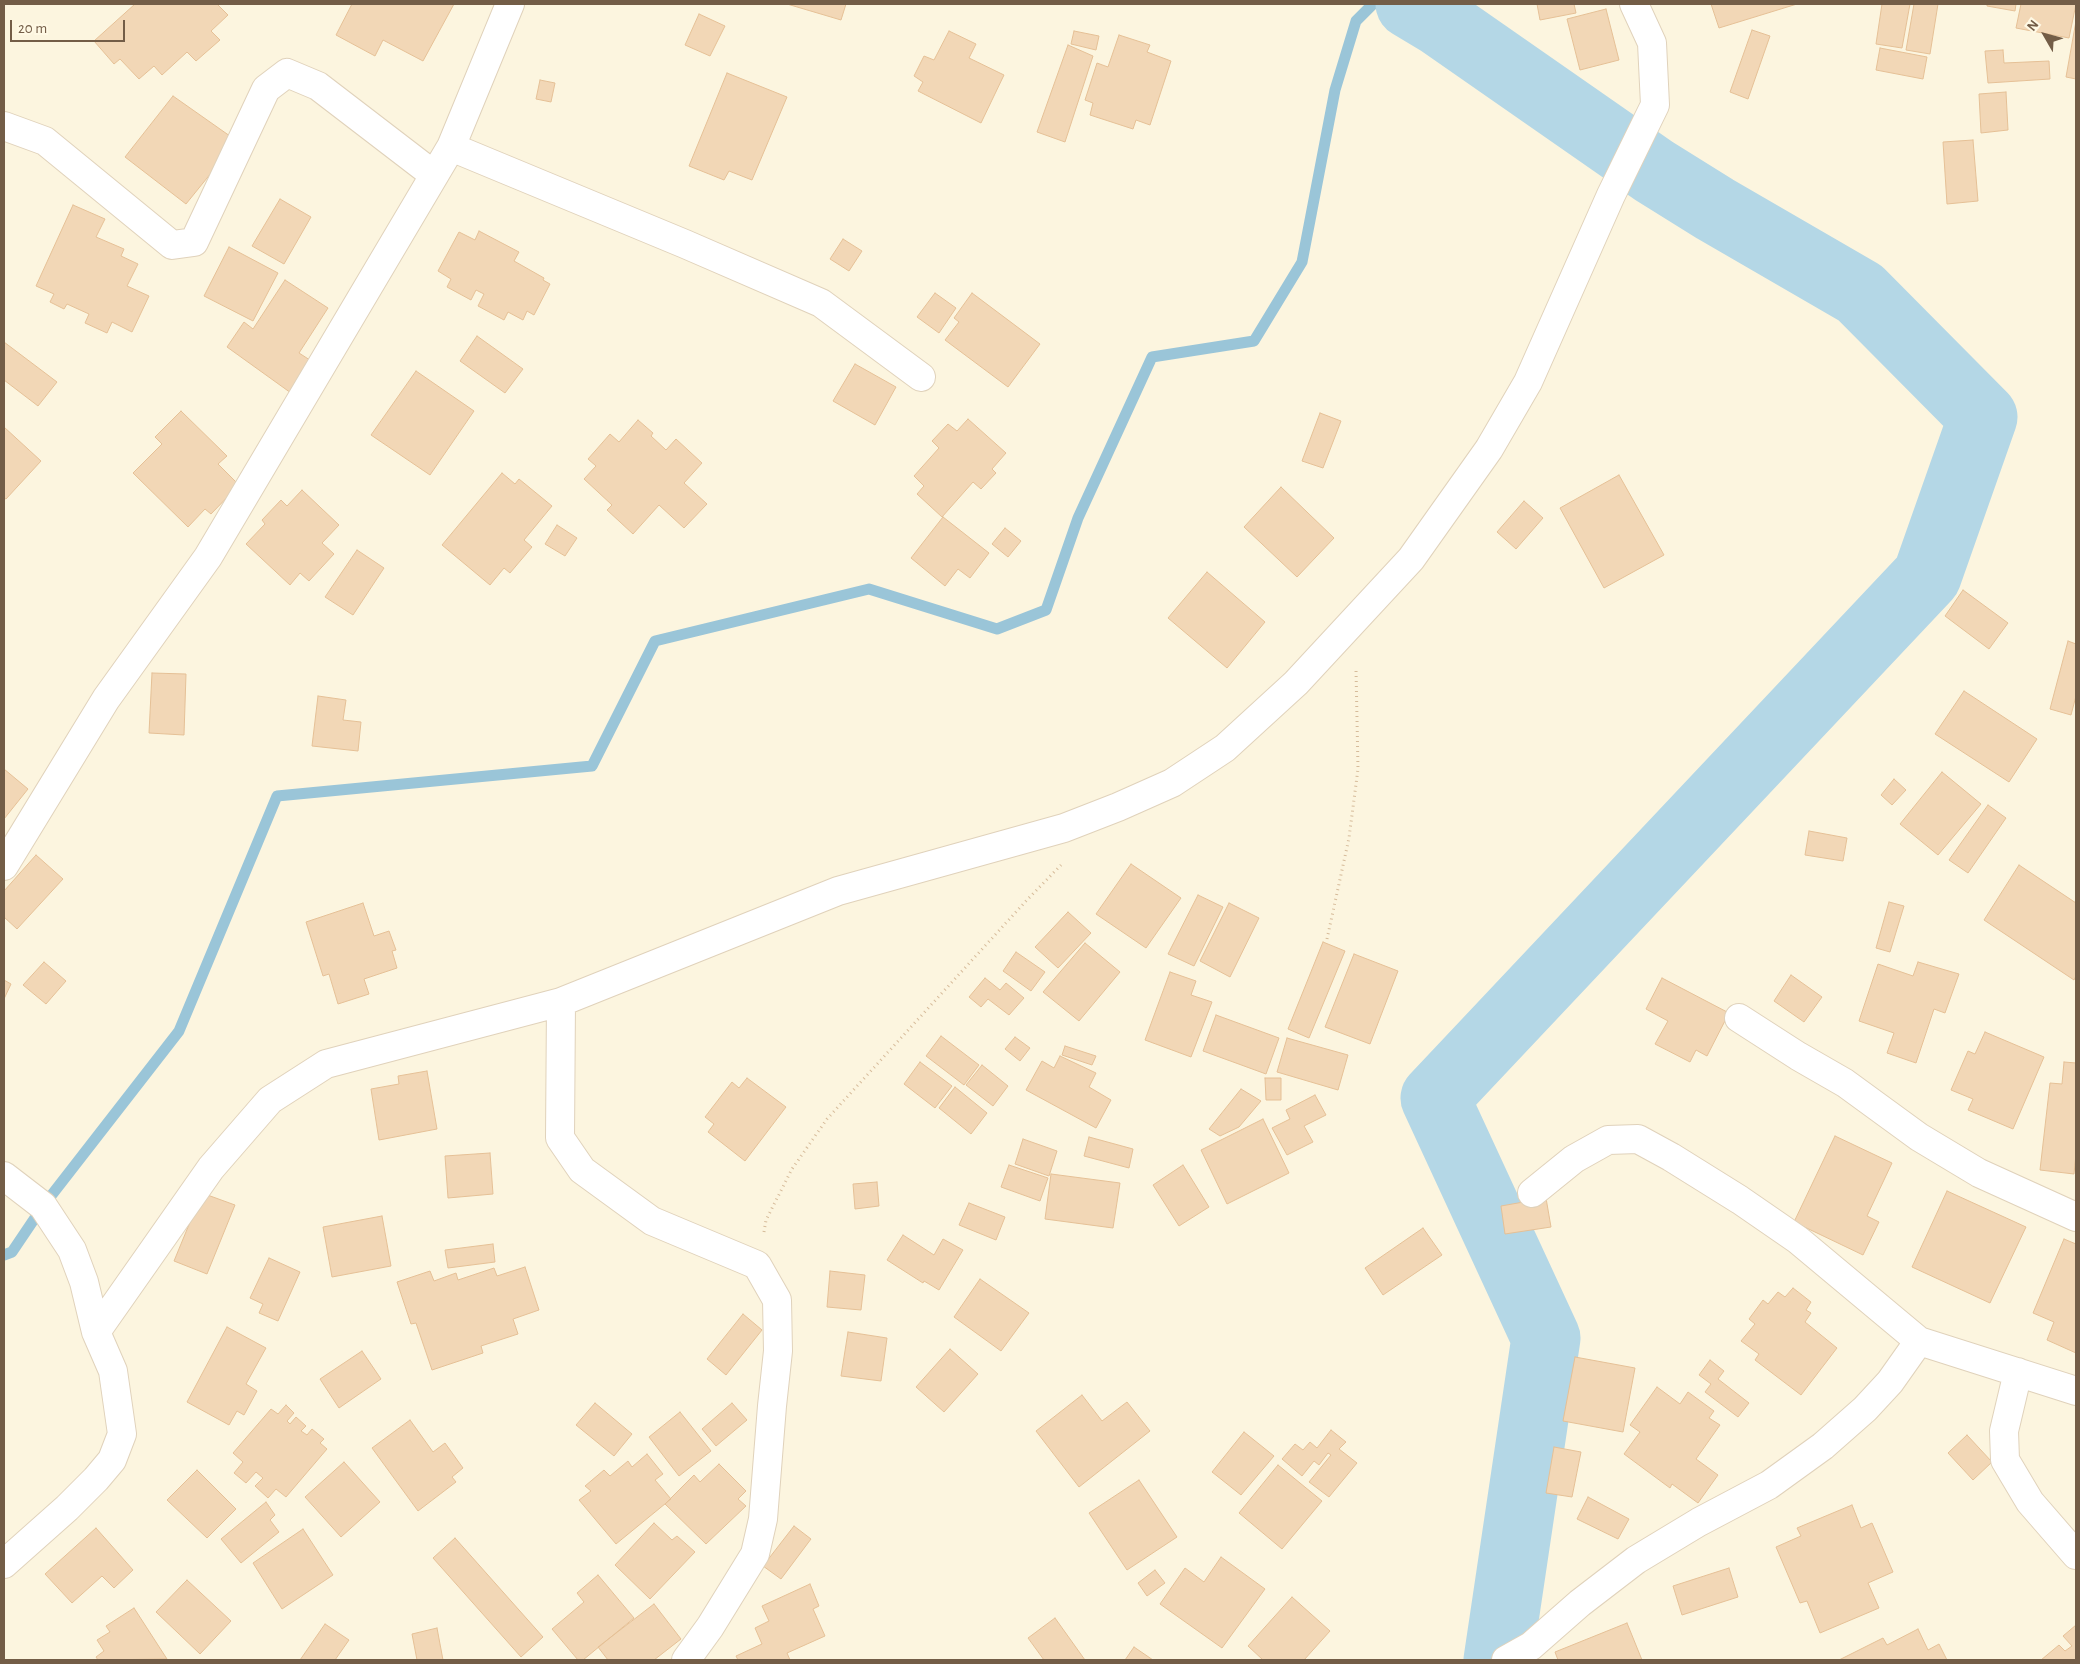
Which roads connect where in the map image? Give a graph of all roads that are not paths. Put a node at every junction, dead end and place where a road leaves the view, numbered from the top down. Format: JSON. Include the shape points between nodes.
{"nodes":[{"id":1,"x":510,"y":4,"type":"edge"},
{"id":2,"x":1634,"y":4,"type":"edge"},
{"id":3,"x":4,"y":126,"type":"edge"},
{"id":4,"x":451,"y":147,"type":"junction"},
{"id":5,"x":434,"y":175,"type":"junction"},
{"id":6,"x":921,"y":377,"type":"dead end"},
{"id":7,"x":4,"y":866,"type":"edge"},
{"id":8,"x":561,"y":1002,"type":"junction"},
{"id":9,"x":1739,"y":1018,"type":"dead end"},
{"id":10,"x":4,"y":1176,"type":"edge"},
{"id":11,"x":1532,"y":1193,"type":"dead end"},
{"id":12,"x":2076,"y":1217,"type":"edge"},
{"id":13,"x":96,"y":1332,"type":"junction"},
{"id":14,"x":1919,"y":1341,"type":"junction"},
{"id":15,"x":2018,"y":1372,"type":"junction"},
{"id":16,"x":2076,"y":1391,"type":"edge"},
{"id":17,"x":2076,"y":1555,"type":"edge"},
{"id":18,"x":4,"y":1564,"type":"edge"},
{"id":19,"x":686,"y":1660,"type":"edge"},
{"id":20,"x":1506,"y":1660,"type":"edge"}],
"edges":[{"from":1,"to":4,"type":"street"},
{"from":2,"to":8,"type":"street","via":[[1652,43],[1655,105],[1528,382],[1489,449],[1411,559],[1296,684],[1225,748],[1172,783],[1064,828],[838,890]]},
{"from":3,"to":5,"type":"street","via":[[45,141],[172,245],[194,242],[266,89],[287,73],[318,86]]},
{"from":4,"to":5,"type":"street"},
{"from":4,"to":6,"type":"street","via":[[821,304]]},
{"from":5,"to":7,"type":"street","via":[[208,557],[106,699]]},
{"from":8,"to":13,"type":"street","via":[[326,1064],[270,1100],[211,1168]]},
{"from":8,"to":19,"type":"street","via":[[560,1138],[582,1170],[652,1221],[757,1265],[777,1300],[778,1350],[763,1519],[755,1554]]},
{"from":9,"to":12,"type":"street","via":[[1846,1083],[1919,1137],[1979,1174]]},
{"from":10,"to":13,"type":"street","via":[[43,1206],[72,1250],[84,1282]]},
{"from":11,"to":14,"type":"street","via":[[1574,1159],[1608,1140],[1638,1139],[1672,1157],[1798,1240]]},
{"from":13,"to":18,"type":"street","via":[[113,1371],[122,1434],[112,1460],[67,1508]]},
{"from":14,"to":15,"type":"street"},
{"from":14,"to":20,"type":"street","via":[[1890,1382],[1823,1446],[1769,1485],[1636,1560],[1531,1646]]},
{"from":15,"to":16,"type":"street"},
{"from":15,"to":17,"type":"street","via":[[2004,1431],[2005,1460],[2030,1502]]}]}
